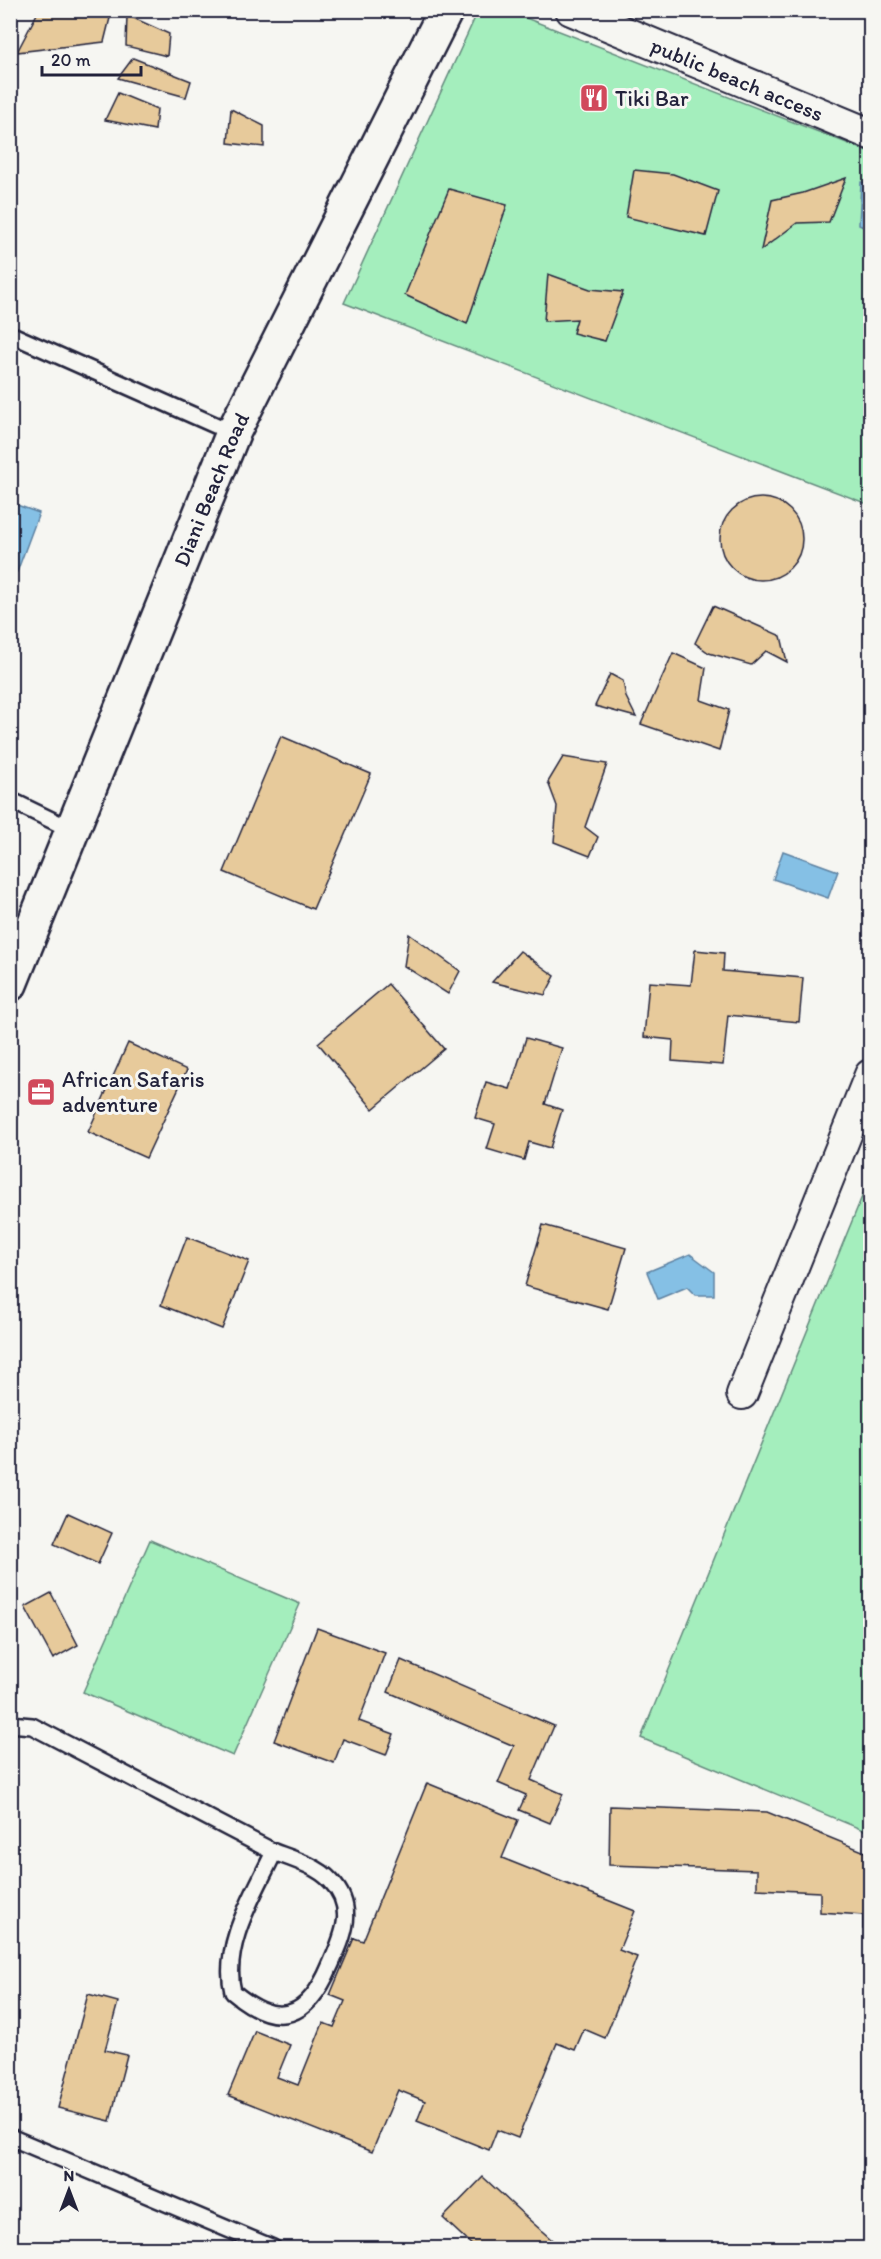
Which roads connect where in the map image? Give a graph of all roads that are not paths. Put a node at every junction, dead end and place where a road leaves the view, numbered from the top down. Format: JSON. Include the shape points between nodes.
{"nodes":[{"id":1,"x":446,"y":10,"type":"edge"},
{"id":2,"x":571,"y":10,"type":"edge"},
{"id":3,"x":870,"y":134,"type":"edge"},
{"id":4,"x":10,"y":334,"type":"edge"},
{"id":5,"x":233,"y":433,"type":"junction"},
{"id":6,"x":10,"y":800,"type":"edge"},
{"id":7,"x":74,"y":831,"type":"junction"},
{"id":8,"x":10,"y":984,"type":"edge"},
{"id":9,"x":870,"y":1075,"type":"edge"},
{"id":10,"x":742,"y":1394,"type":"dead end"},
{"id":11,"x":10,"y":1725,"type":"edge"},
{"id":12,"x":274,"y":1852,"type":"junction"},
{"id":13,"x":10,"y":2137,"type":"edge"},
{"id":14,"x":273,"y":2248,"type":"edge"}],
"edges":[{"from":1,"to":5,"type":"main road","name":"Diani Beach Road"},
{"from":2,"to":3,"type":"street","name":"public beach access"},
{"from":4,"to":5,"type":"lane"},
{"from":5,"to":7,"type":"main road","name":"Diani Beach Road"},
{"from":6,"to":7,"type":"lane"},
{"from":7,"to":8,"type":"main road","name":"Diani Beach Road"},
{"from":9,"to":10,"type":"street"},
{"from":11,"to":12,"type":"lane","via":[[32,1726]]},
{"from":12,"to":12,"type":"lane","via":[[313,1868],[332,1881],[344,1901],[347,1918],[320,1990],[303,2009],[280,2014],[252,2008],[233,1992],[229,1967],[249,1905]]},
{"from":13,"to":14,"type":"lane"}]}
